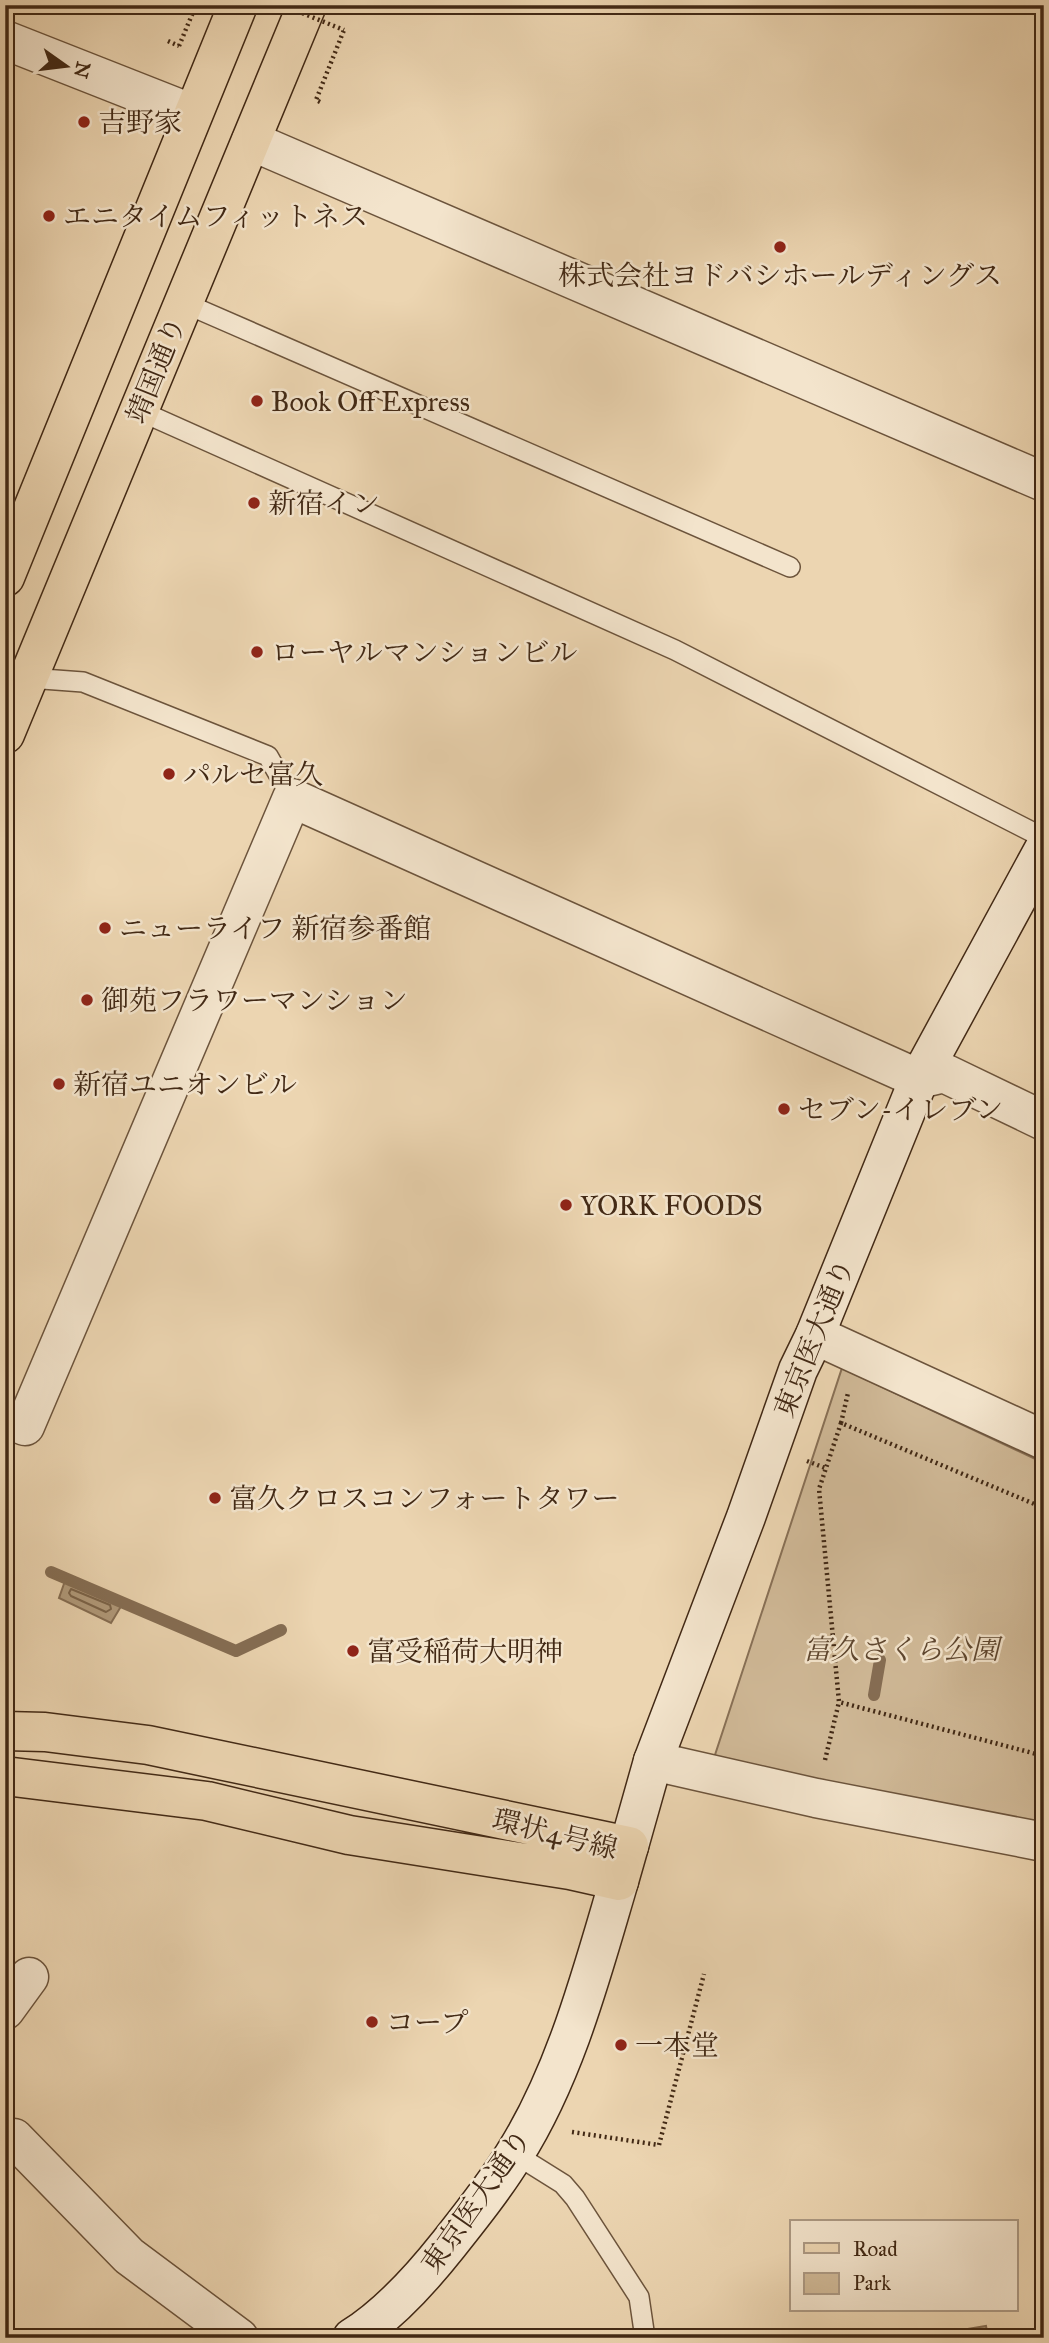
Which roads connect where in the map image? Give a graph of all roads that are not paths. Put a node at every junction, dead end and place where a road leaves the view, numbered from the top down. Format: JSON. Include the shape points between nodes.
{"nodes":[{"id":1,"x":238,"y":5,"type":"edge"},
{"id":2,"x":307,"y":5,"type":"edge"},
{"id":3,"x":5,"y":40,"type":"edge"},
{"id":4,"x":193,"y":114,"type":"junction"},
{"id":5,"x":251,"y":141,"type":"junction"},
{"id":6,"x":184,"y":303,"type":"junction"},
{"id":7,"x":139,"y":411,"type":"junction"},
{"id":8,"x":1044,"y":482,"type":"edge"},
{"id":9,"x":790,"y":567,"type":"dead end"},
{"id":10,"x":5,"y":577,"type":"edge"},
{"id":11,"x":17,"y":677,"type":"edge"},
{"id":12,"x":5,"y":734,"type":"edge"},
{"id":13,"x":292,"y":798,"type":"junction"},
{"id":14,"x":1044,"y":838,"type":"edge"},
{"id":15,"x":1044,"y":849,"type":"edge"},
{"id":16,"x":919,"y":1079,"type":"junction"},
{"id":17,"x":1044,"y":1121,"type":"edge"},
{"id":18,"x":815,"y":1335,"type":"junction"},
{"id":19,"x":5,"y":1418,"type":"edge"},
{"id":20,"x":1044,"y":1440,"type":"edge"},
{"id":21,"x":5,"y":1731,"type":"edge"},
{"id":22,"x":653,"y":1761,"type":"junction"},
{"id":23,"x":5,"y":1776,"type":"edge"},
{"id":24,"x":1044,"y":1842,"type":"edge"},
{"id":25,"x":624,"y":1863,"type":"junction"},
{"id":26,"x":29,"y":1977,"type":"dead end"},
{"id":27,"x":5,"y":2010,"type":"edge"},
{"id":28,"x":14,"y":2138,"type":"dead end"},
{"id":29,"x":522,"y":2140,"type":"junction"},
{"id":30,"x":239,"y":2338,"type":"edge"},
{"id":31,"x":352,"y":2338,"type":"edge"},
{"id":32,"x":645,"y":2338,"type":"edge"}],
"edges":[{"from":1,"to":4,"type":"main road"},
{"from":2,"to":5,"type":"main road","name":"靖国通り"},
{"from":3,"to":4,"type":"street"},
{"from":4,"to":10,"type":"main road"},
{"from":5,"to":6,"type":"main road","name":"靖国通り"},
{"from":5,"to":8,"type":"street"},
{"from":6,"to":7,"type":"main road","name":"靖国通り"},
{"from":6,"to":9,"type":"lane"},
{"from":7,"to":11,"type":"main road","name":"靖国通り"},
{"from":7,"to":14,"type":"lane","via":[[674,650]]},
{"from":11,"to":12,"type":"main road","name":"靖国通り"},
{"from":11,"to":13,"type":"lane","via":[[83,682],[268,756]]},
{"from":13,"to":16,"type":"street"},
{"from":13,"to":19,"type":"street","via":[[24,1426]]},
{"from":15,"to":16,"type":"street","name":"東京医大通り"},
{"from":16,"to":17,"type":"street","via":[[944,1073]]},
{"from":16,"to":18,"type":"street","name":"東京医大通り"},
{"from":18,"to":20,"type":"street"},
{"from":18,"to":22,"type":"street","name":"東京医大通り"},
{"from":21,"to":25,"type":"main road","name":"環状4号線","via":[[148,1745]]},
{"from":22,"to":24,"type":"street"},
{"from":22,"to":25,"type":"street","name":"東京医大通り"},
{"from":23,"to":25,"type":"main road","name":"環状4号線","via":[[207,1801],[349,1835],[570,1870]]},
{"from":25,"to":29,"type":"street","name":"東京医大通り","via":[[588,1987],[549,2089]]},
{"from":26,"to":27,"type":"street"},
{"from":28,"to":30,"type":"street","via":[[129,2256]]},
{"from":29,"to":31,"type":"street","name":"東京医大通り","via":[[466,2222],[416,2284]]},
{"from":29,"to":32,"type":"lane","via":[[575,2198],[639,2297]]}]}
